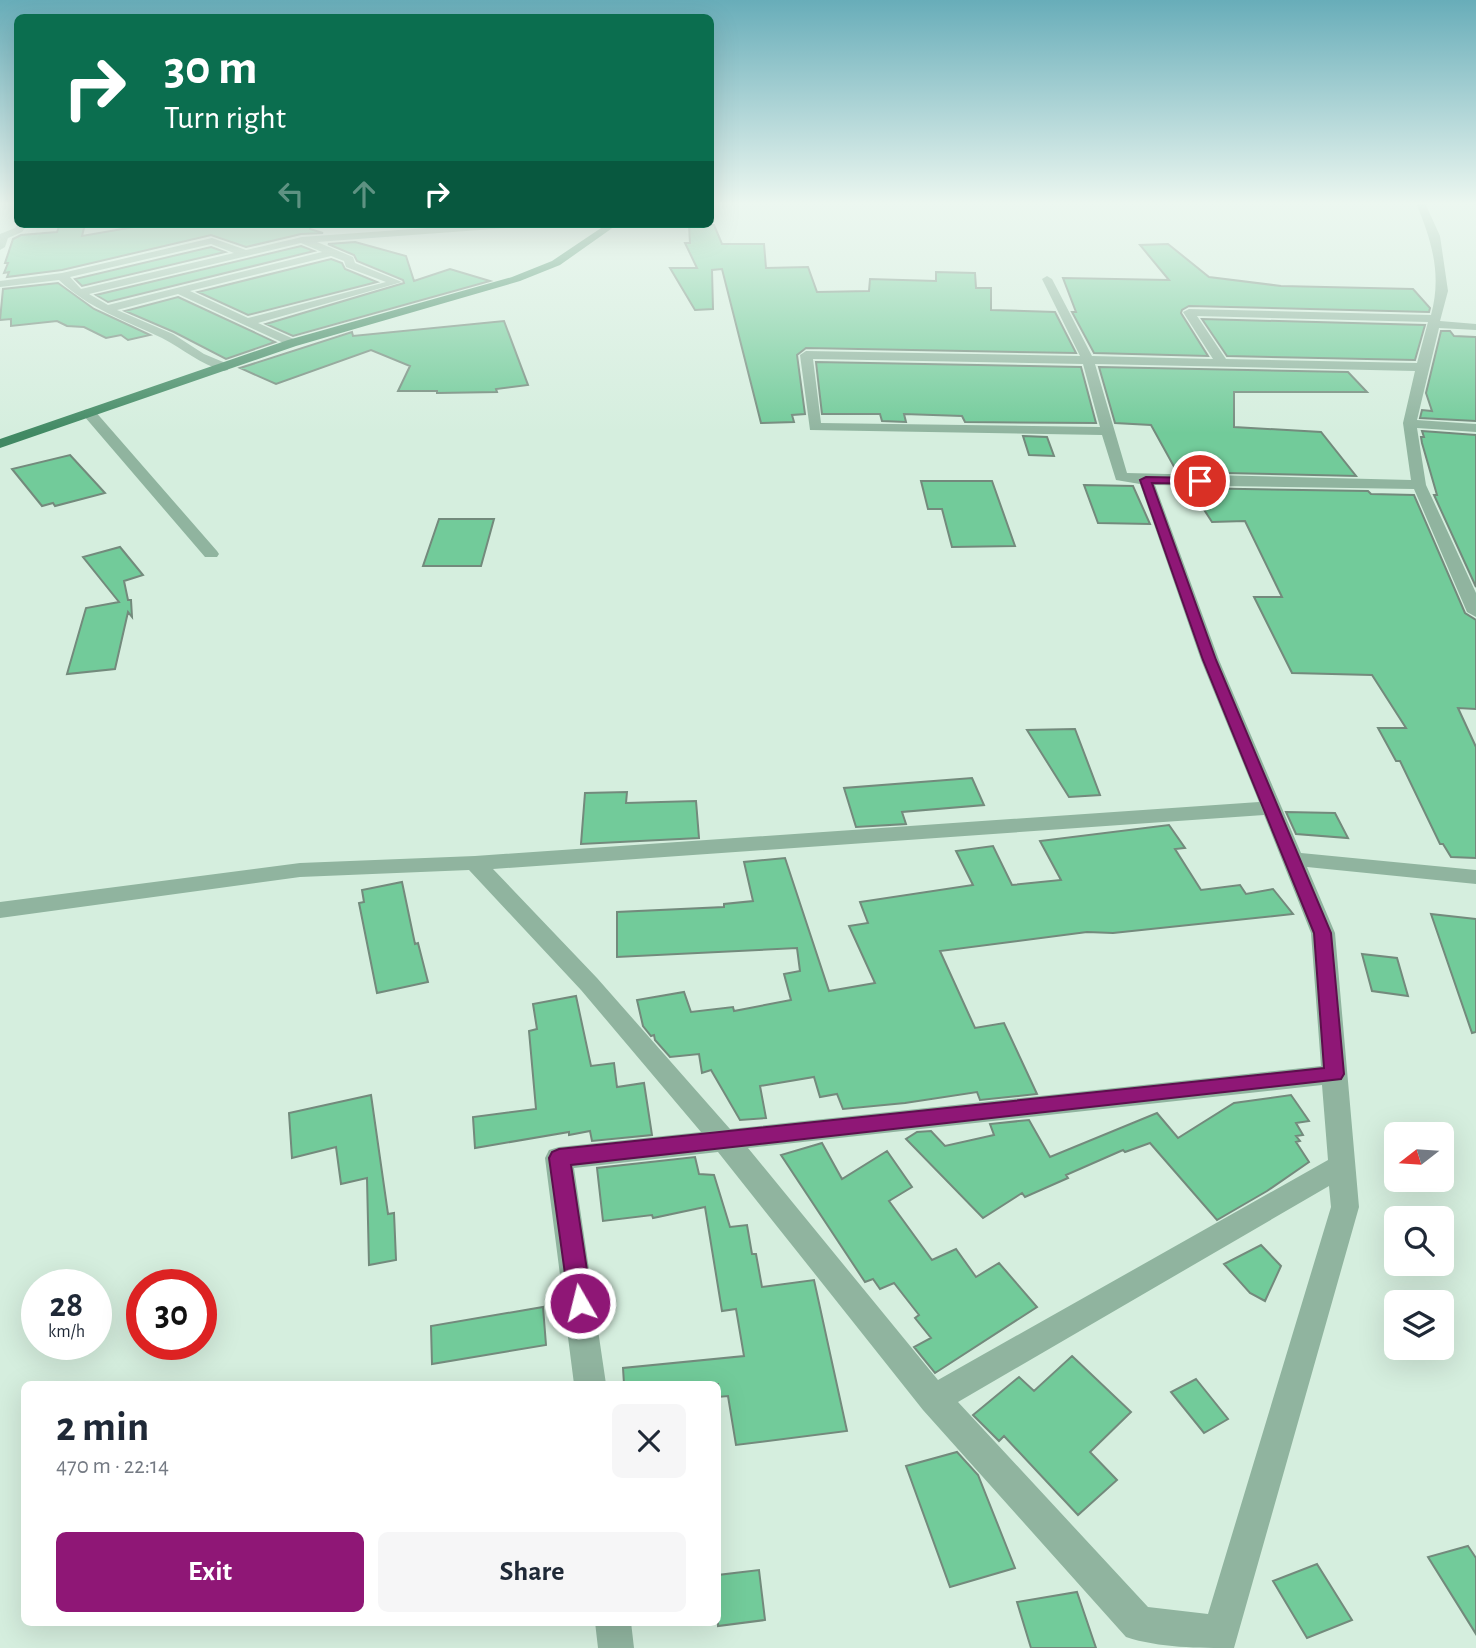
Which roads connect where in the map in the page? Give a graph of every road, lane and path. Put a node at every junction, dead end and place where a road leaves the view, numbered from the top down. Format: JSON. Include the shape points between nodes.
{"nodes":[{"id":1,"x":35,"y":280,"type":"edge"},
{"id":2,"x":66,"y":280,"type":"edge"},
{"id":3,"x":133,"y":280,"type":"edge"},
{"id":4,"x":224,"y":280,"type":"edge"},
{"id":5,"x":391,"y":280,"type":"edge"},
{"id":6,"x":513,"y":280,"type":"edge"},
{"id":7,"x":1047,"y":280,"type":"edge"},
{"id":8,"x":1441,"y":280,"type":"edge"},
{"id":9,"x":0,"y":285,"type":"edge"},
{"id":10,"x":180,"y":291,"type":"junction"},
{"id":11,"x":79,"y":293,"type":"junction"},
{"id":12,"x":106,"y":309,"type":"junction"},
{"id":13,"x":1434,"y":321,"type":"junction"},
{"id":14,"x":248,"y":322,"type":"junction"},
{"id":15,"x":1476,"y":327,"type":"edge"},
{"id":16,"x":292,"y":343,"type":"junction"},
{"id":17,"x":1088,"y":360,"type":"junction"},
{"id":18,"x":1222,"y":363,"type":"junction"},
{"id":19,"x":224,"y":367,"type":"junction"},
{"id":20,"x":1422,"y":367,"type":"junction"},
{"id":21,"x":89,"y":413,"type":"junction"},
{"id":22,"x":1410,"y":423,"type":"junction"},
{"id":23,"x":1476,"y":428,"type":"edge"},
{"id":24,"x":1108,"y":431,"type":"junction"},
{"id":25,"x":0,"y":444,"type":"edge"},
{"id":26,"x":1146,"y":480,"type":"junction"},
{"id":27,"x":1419,"y":485,"type":"junction"},
{"id":28,"x":211,"y":554,"type":"dead end"},
{"id":29,"x":1475,"y":609,"type":"edge"},
{"id":30,"x":1271,"y":808,"type":"junction"},
{"id":31,"x":1292,"y":859,"type":"junction"},
{"id":32,"x":475,"y":863,"type":"junction"},
{"id":33,"x":1476,"y":877,"type":"edge"},
{"id":34,"x":0,"y":910,"type":"edge"},
{"id":35,"x":1334,"y":1074,"type":"junction"},
{"id":36,"x":724,"y":1141,"type":"junction"},
{"id":37,"x":1342,"y":1165,"type":"junction"},
{"id":38,"x":590,"y":1381,"type":"edge"},
{"id":39,"x":934,"y":1399,"type":"junction"},
{"id":40,"x":613,"y":1626,"type":"edge"},
{"id":41,"x":1217,"y":1641,"type":"edge"},
{"id":42,"x":616,"y":1648,"type":"edge"}],
"edges":[{"from":1,"to":9,"type":"street"},
{"from":2,"to":11,"type":"street"},
{"from":3,"to":11,"type":"street"},
{"from":4,"to":10,"type":"street"},
{"from":5,"to":14,"type":"street","via":[[397,282]]},
{"from":6,"to":16,"type":"main road"},
{"from":7,"to":17,"type":"street"},
{"from":8,"to":13,"type":"street","via":[[1443,291]]},
{"from":10,"to":12,"type":"street"},
{"from":10,"to":14,"type":"street"},
{"from":11,"to":12,"type":"street"},
{"from":12,"to":19,"type":"street"},
{"from":13,"to":15,"type":"street"},
{"from":13,"to":18,"type":"street","via":[[1189,312]]},
{"from":13,"to":20,"type":"street"},
{"from":14,"to":16,"type":"street"},
{"from":16,"to":19,"type":"main road"},
{"from":17,"to":18,"type":"street"},
{"from":17,"to":24,"type":"street"},
{"from":17,"to":24,"type":"street","via":[[806,355],[815,427]]},
{"from":18,"to":20,"type":"street"},
{"from":19,"to":21,"type":"main road"},
{"from":20,"to":22,"type":"street"},
{"from":21,"to":25,"type":"main road"},
{"from":21,"to":28,"type":"street"},
{"from":22,"to":23,"type":"street"},
{"from":22,"to":27,"type":"street"},
{"from":24,"to":26,"type":"street","via":[[1121,477]]},
{"from":26,"to":27,"type":"street"},
{"from":26,"to":30,"type":"street","via":[[1210,660]]},
{"from":27,"to":29,"type":"street"},
{"from":30,"to":31,"type":"street"},
{"from":30,"to":32,"type":"street"},
{"from":31,"to":33,"type":"street"},
{"from":31,"to":35,"type":"street","via":[[1323,933]]},
{"from":32,"to":34,"type":"street","via":[[300,870]]},
{"from":32,"to":36,"type":"street","via":[[589,985]]},
{"from":35,"to":36,"type":"street"},
{"from":35,"to":37,"type":"street"},
{"from":36,"to":38,"type":"street","via":[[559,1158]]},
{"from":36,"to":39,"type":"street"},
{"from":37,"to":39,"type":"street"},
{"from":37,"to":41,"type":"street","via":[[1345,1207]]},
{"from":39,"to":41,"type":"street","via":[[1139,1624]]},
{"from":40,"to":42,"type":"street"}]}
